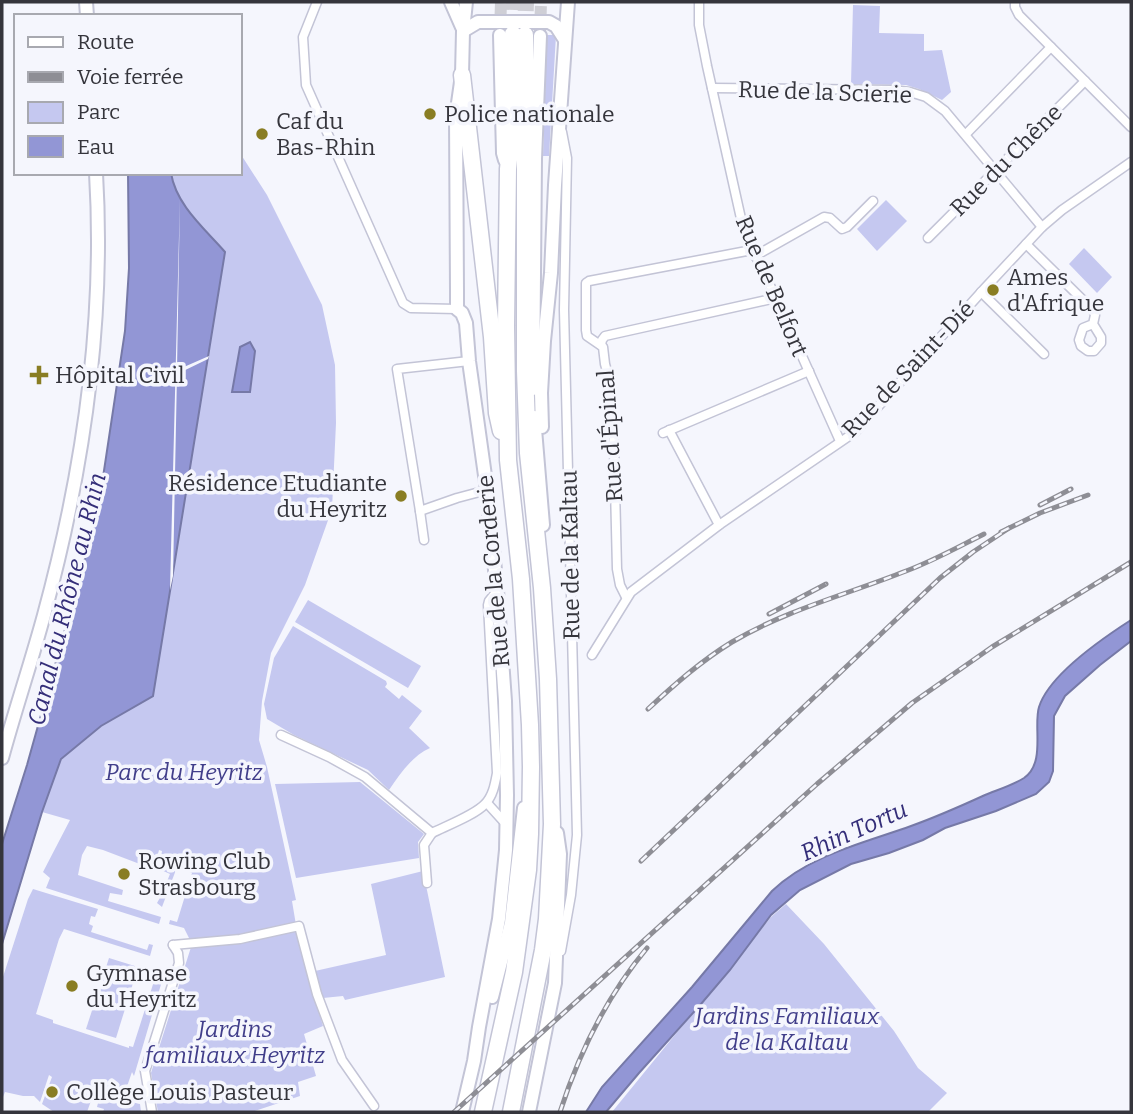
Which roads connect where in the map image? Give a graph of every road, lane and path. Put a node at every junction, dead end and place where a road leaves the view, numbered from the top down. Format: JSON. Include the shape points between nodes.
{"nodes":[{"id":1,"x":317,"y":2,"type":"edge"},
{"id":2,"x":451,"y":2,"type":"edge"},
{"id":3,"x":466,"y":2,"type":"edge"},
{"id":4,"x":568,"y":2,"type":"edge"},
{"id":5,"x":699,"y":2,"type":"edge"},
{"id":6,"x":1015,"y":2,"type":"edge"},
{"id":7,"x":463,"y":31,"type":"junction"},
{"id":8,"x":520,"y":35,"type":"junction"},
{"id":9,"x":565,"y":40,"type":"junction"},
{"id":10,"x":1051,"y":47,"type":"junction"},
{"id":11,"x":462,"y":75,"type":"junction"},
{"id":12,"x":1085,"y":81,"type":"junction"},
{"id":13,"x":712,"y":88,"type":"junction"},
{"id":14,"x":560,"y":126,"type":"junction"},
{"id":15,"x":1131,"y":127,"type":"edge"},
{"id":16,"x":966,"y":134,"type":"junction"},
{"id":17,"x":1131,"y":162,"type":"edge"},
{"id":18,"x":996,"y":171,"type":"junction"},
{"id":19,"x":96,"y":175,"type":"edge"},
{"id":20,"x":873,"y":201,"type":"dead end"},
{"id":21,"x":1042,"y":227,"type":"junction"},
{"id":22,"x":928,"y":238,"type":"dead end"},
{"id":23,"x":1026,"y":244,"type":"junction"},
{"id":24,"x":754,"y":253,"type":"junction"},
{"id":25,"x":981,"y":292,"type":"junction"},
{"id":26,"x":776,"y":298,"type":"junction"},
{"id":27,"x":457,"y":309,"type":"junction"},
{"id":28,"x":1093,"y":324,"type":"dead end"},
{"id":29,"x":601,"y":345,"type":"junction"},
{"id":30,"x":1044,"y":354,"type":"dead end"},
{"id":31,"x":469,"y":361,"type":"junction"},
{"id":32,"x":808,"y":371,"type":"junction"},
{"id":33,"x":839,"y":441,"type":"junction"},
{"id":34,"x":508,"y":460,"type":"junction"},
{"id":35,"x":539,"y":481,"type":"junction"},
{"id":36,"x":487,"y":491,"type":"junction"},
{"id":37,"x":420,"y":512,"type":"junction"},
{"id":38,"x":719,"y":525,"type":"junction"},
{"id":39,"x":424,"y":540,"type":"dead end"},
{"id":40,"x":497,"y":590,"type":"junction"},
{"id":41,"x":626,"y":597,"type":"junction"},
{"id":42,"x":592,"y":655,"type":"dead end"},
{"id":43,"x":281,"y":735,"type":"dead end"},
{"id":44,"x":2,"y":758,"type":"edge"},
{"id":45,"x":531,"y":766,"type":"junction"},
{"id":46,"x":487,"y":803,"type":"junction"},
{"id":47,"x":507,"y":825,"type":"junction"},
{"id":48,"x":432,"y":833,"type":"junction"},
{"id":49,"x":557,"y":833,"type":"junction"},
{"id":50,"x":428,"y":883,"type":"dead end"},
{"id":51,"x":547,"y":919,"type":"junction"},
{"id":52,"x":555,"y":983,"type":"junction"},
{"id":53,"x":474,"y":1061,"type":"junction"},
{"id":54,"x":374,"y":1106,"type":"dead end"},
{"id":55,"x":152,"y":1112,"type":"edge"},
{"id":56,"x":462,"y":1112,"type":"edge"},
{"id":57,"x":483,"y":1112,"type":"edge"},
{"id":58,"x":511,"y":1112,"type":"edge"},
{"id":59,"x":528,"y":1112,"type":"edge"}],
"edges":[{"from":1,"to":27,"type":"street","via":[[303,37],[306,85],[403,303],[411,308]]},
{"from":2,"to":7,"type":"main road"},
{"from":3,"to":7,"type":"main road","name":"Rue de la Corderie"},
{"from":4,"to":9,"type":"main road"},
{"from":5,"to":13,"type":"street","name":"Rue de Belfort"},
{"from":6,"to":10,"type":"street","via":[[1019,15]]},
{"from":7,"to":9,"type":"main road","via":[[478,22],[549,22]]},
{"from":7,"to":11,"type":"main road","name":"Rue de la Corderie"},
{"from":8,"to":34,"type":"highway","via":[[508,169]]},
{"from":8,"to":35,"type":"main road","via":[[535,159],[533,403]]},
{"from":8,"to":51,"type":"highway","via":[[526,421],[542,588],[551,759]]},
{"from":9,"to":14,"type":"main road"},
{"from":10,"to":12,"type":"street"},
{"from":10,"to":16,"type":"street"},
{"from":11,"to":27,"type":"main road","name":"Rue de la Corderie","via":[[456,117]]},
{"from":11,"to":34,"type":"highway","via":[[497,413]]},
{"from":12,"to":15,"type":"street"},
{"from":12,"to":18,"type":"street","name":"Rue du Chêne"},
{"from":13,"to":16,"type":"street","name":"Rue de la Scierie","via":[[910,92],[939,106]]},
{"from":13,"to":24,"type":"street","name":"Rue de Belfort","via":[[741,220]]},
{"from":14,"to":35,"type":"main road"},
{"from":14,"to":52,"type":"street","name":"Rue de la Kaltau","via":[[567,158],[565,328],[577,835]]},
{"from":16,"to":18,"type":"street","name":"Rue de la Scierie"},
{"from":17,"to":21,"type":"street","name":"Rue de Saint-Dié"},
{"from":18,"to":21,"type":"street","name":"Rue de la Scierie"},
{"from":18,"to":22,"type":"street","name":"Rue du Chêne"},
{"from":19,"to":44,"type":"main road","via":[[96,306],[84,427],[64,537]]},
{"from":20,"to":24,"type":"street","via":[[847,228],[824,217]]},
{"from":21,"to":23,"type":"street","name":"Rue de Saint-Dié"},
{"from":23,"to":25,"type":"street","name":"Rue de Saint-Dié"},
{"from":23,"to":28,"type":"street","via":[[1093,310]]},
{"from":24,"to":26,"type":"street","name":"Rue de Belfort"},
{"from":24,"to":29,"type":"street","name":"Rue d'Épinal","via":[[589,281],[586,330],[590,339]]},
{"from":25,"to":30,"type":"street"},
{"from":25,"to":33,"type":"street","name":"Rue de Saint-Dié","via":[[855,432]]},
{"from":26,"to":29,"type":"street","via":[[605,336]]},
{"from":26,"to":32,"type":"street","name":"Rue de Belfort"},
{"from":27,"to":31,"type":"main road","name":"Rue de la Corderie","via":[[466,323]]},
{"from":29,"to":41,"type":"street","name":"Rue d'Épinal","via":[[610,382],[617,569]]},
{"from":31,"to":36,"type":"main road","name":"Rue de la Corderie"},
{"from":31,"to":37,"type":"street","via":[[397,369]]},
{"from":32,"to":33,"type":"street","name":"Rue de Belfort"},
{"from":32,"to":38,"type":"street","via":[[666,432]]},
{"from":33,"to":38,"type":"street","name":"Rue de Saint-Dié"},
{"from":34,"to":45,"type":"highway","via":[[521,579]]},
{"from":35,"to":49,"type":"main road","via":[[553,681]]},
{"from":36,"to":37,"type":"street"},
{"from":36,"to":40,"type":"main road","name":"Rue de la Corderie"},
{"from":37,"to":39,"type":"street"},
{"from":38,"to":41,"type":"street","name":"Rue de Saint-Dié"},
{"from":40,"to":46,"type":"street","via":[[488,605],[496,773]]},
{"from":40,"to":47,"type":"main road","name":"Rue de la Corderie"},
{"from":41,"to":42,"type":"street","name":"Rue de Saint-Dié"},
{"from":43,"to":48,"type":"street","via":[[365,778]]},
{"from":45,"to":53,"type":"main road","via":[[511,923]]},
{"from":45,"to":57,"type":"highway","via":[[523,911]]},
{"from":46,"to":47,"type":"street"},
{"from":46,"to":48,"type":"street"},
{"from":47,"to":53,"type":"main road","name":"Rue de la Corderie","via":[[499,919]]},
{"from":48,"to":50,"type":"street","via":[[424,845]]},
{"from":49,"to":51,"type":"main road"},
{"from":49,"to":52,"type":"main road"},
{"from":51,"to":58,"type":"highway"},
{"from":52,"to":59,"type":"main road"},
{"from":53,"to":56,"type":"main road","name":"Rue de la Corderie"},
{"from":54,"to":55,"type":"street","via":[[342,1060],[317,994],[299,926],[240,939],[173,945],[179,963],[145,1072]]}]}
